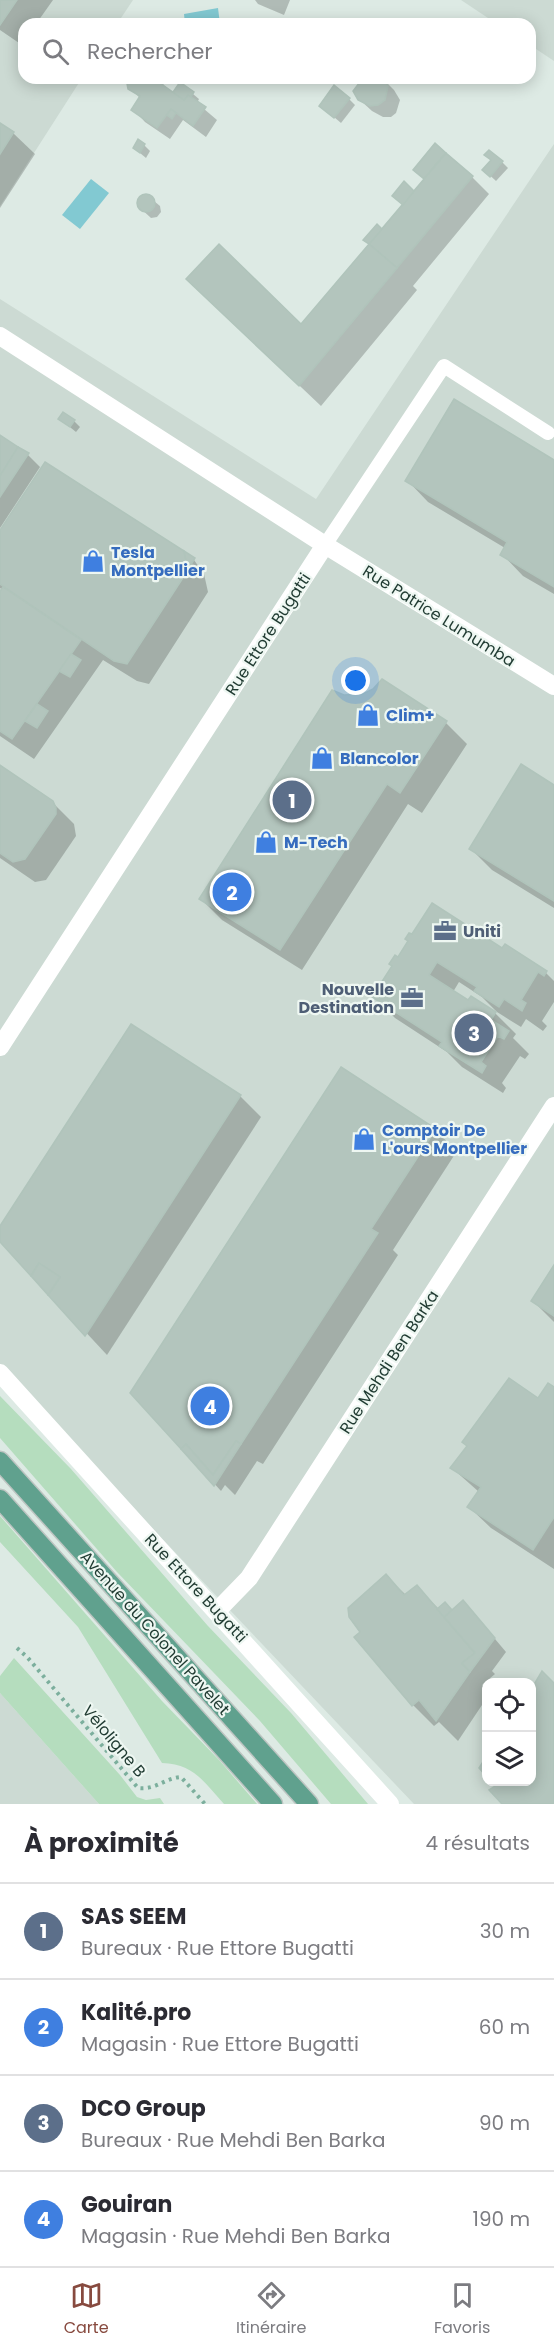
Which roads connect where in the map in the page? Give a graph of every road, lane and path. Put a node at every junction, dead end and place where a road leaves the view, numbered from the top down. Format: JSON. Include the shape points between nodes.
{"nodes":[{"id":1,"x":0,"y":336,"type":"edge"},
{"id":2,"x":548,"y":433,"type":"dead end"},
{"id":3,"x":325,"y":545,"type":"junction"},
{"id":4,"x":554,"y":686,"type":"edge"},
{"id":5,"x":0,"y":1047,"type":"edge"},
{"id":6,"x":554,"y":1106,"type":"edge"},
{"id":7,"x":0,"y":1373,"type":"edge"},
{"id":8,"x":0,"y":1461,"type":"edge"},
{"id":9,"x":0,"y":1499,"type":"edge"},
{"id":10,"x":217,"y":1611,"type":"junction"},
{"id":11,"x":17,"y":1648,"type":"dead end"},
{"id":12,"x":205,"y":1804,"type":"edge"},
{"id":13,"x":273,"y":1804,"type":"edge"},
{"id":14,"x":309,"y":1804,"type":"edge"},
{"id":15,"x":390,"y":1804,"type":"edge"}],
"edges":[{"from":1,"to":3,"type":"street"},
{"from":2,"to":3,"type":"lane","via":[[444,366]]},
{"from":3,"to":4,"type":"street","name":"Rue Patrice Lumumba"},
{"from":3,"to":5,"type":"street","name":"Rue Ettore Bugatti"},
{"from":6,"to":10,"type":"street","name":"Rue Mehdi Ben Barka","via":[[249,1578]]},
{"from":7,"to":10,"type":"street","name":"Rue Ettore Bugatti"},
{"from":8,"to":14,"type":"main road","name":"Avenue du Colonel Pavelet"},
{"from":9,"to":13,"type":"main road","name":"Avenue du Colonel Pavelet"},
{"from":10,"to":15,"type":"street","name":"Rue Ettore Bugatti"},
{"from":11,"to":12,"type":"path","name":"Véloligne B","via":[[138,1788],[150,1790],[181,1777]]}]}
